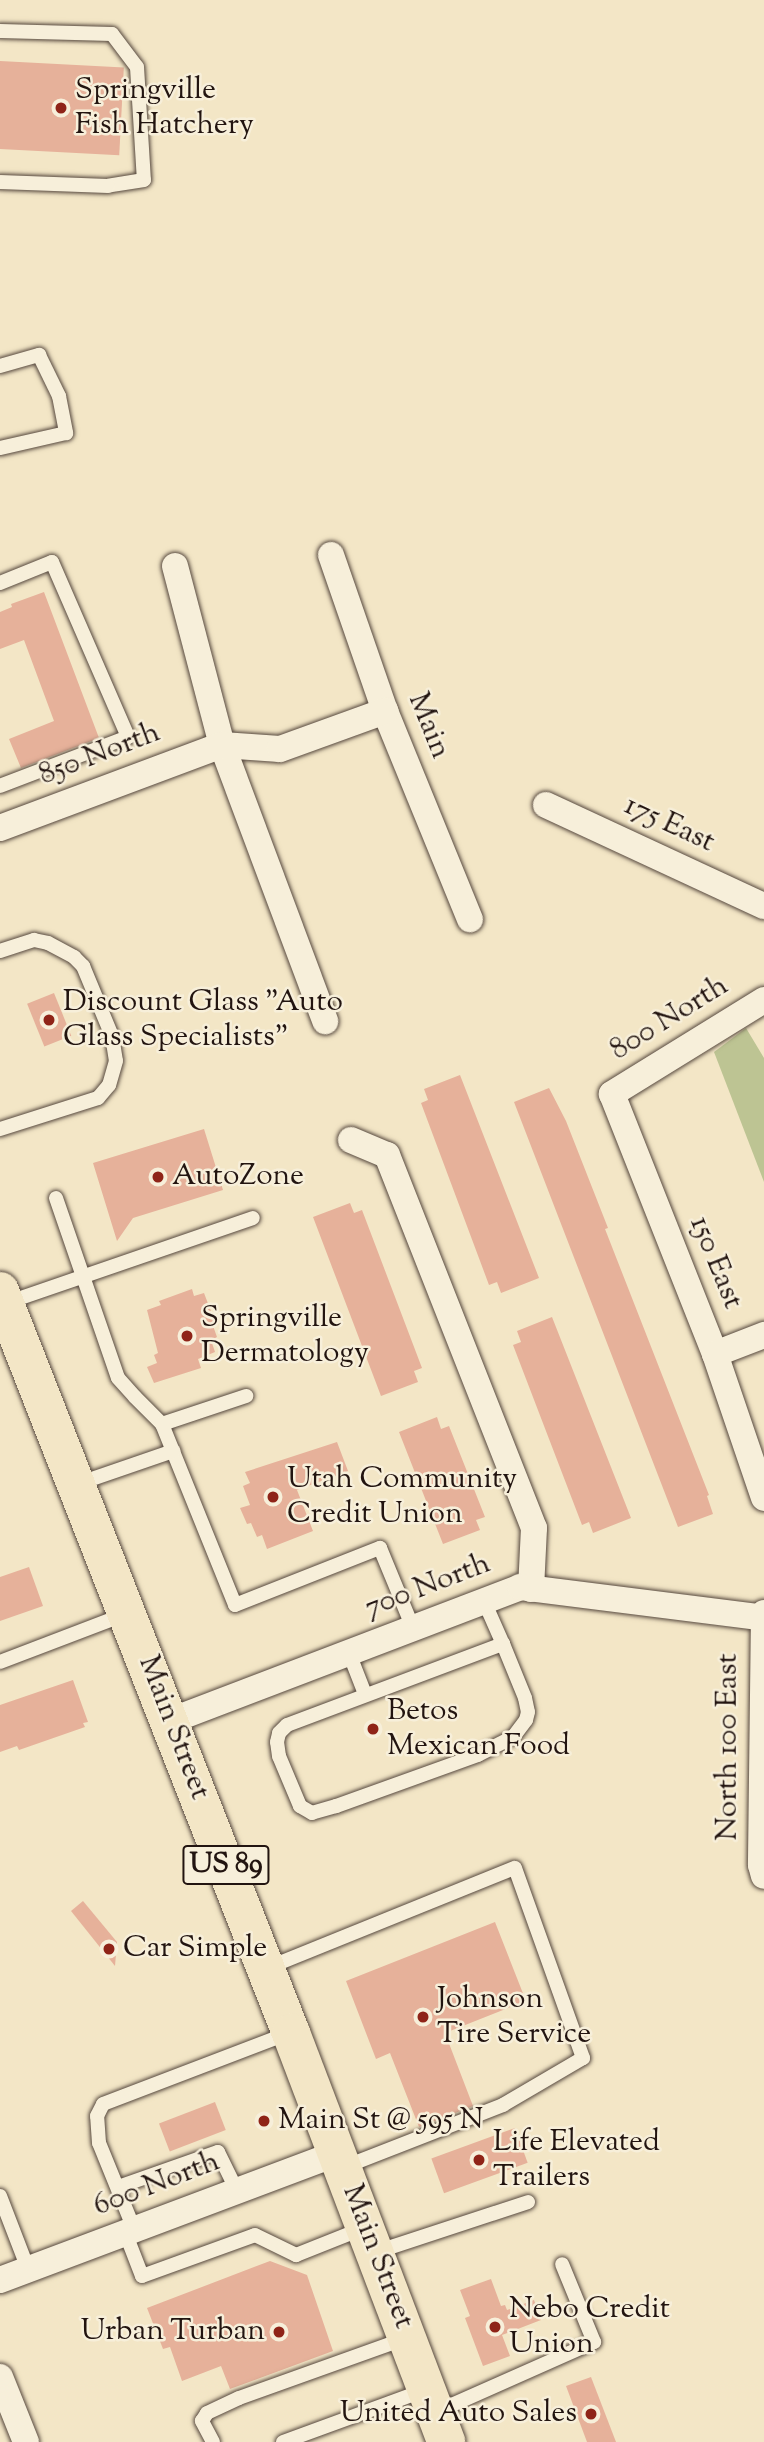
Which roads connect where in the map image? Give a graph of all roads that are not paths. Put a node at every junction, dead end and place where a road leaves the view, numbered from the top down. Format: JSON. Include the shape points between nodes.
{"nodes":[{"id":1,"x":0,"y":31,"type":"edge"},
{"id":2,"x":0,"y":182,"type":"edge"},
{"id":3,"x":0,"y":366,"type":"edge"},
{"id":4,"x":0,"y":448,"type":"edge"},
{"id":5,"x":331,"y":555,"type":"dead end"},
{"id":6,"x":175,"y":566,"type":"dead end"},
{"id":7,"x":0,"y":583,"type":"edge"},
{"id":8,"x":385,"y":712,"type":"junction"},
{"id":9,"x":222,"y":745,"type":"junction"},
{"id":10,"x":0,"y":786,"type":"edge"},
{"id":11,"x":546,"y":805,"type":"dead end"},
{"id":12,"x":0,"y":828,"type":"edge"},
{"id":13,"x":764,"y":906,"type":"edge"},
{"id":14,"x":470,"y":919,"type":"dead end"},
{"id":15,"x":0,"y":951,"type":"edge"},
{"id":16,"x":764,"y":1000,"type":"edge"},
{"id":17,"x":325,"y":1021,"type":"dead end"},
{"id":18,"x":612,"y":1094,"type":"joint"},
{"id":19,"x":0,"y":1129,"type":"edge"},
{"id":20,"x":351,"y":1140,"type":"dead end"},
{"id":21,"x":56,"y":1198,"type":"dead end"},
{"id":22,"x":253,"y":1218,"type":"dead end"},
{"id":23,"x":83,"y":1275,"type":"junction"},
{"id":24,"x":4,"y":1307,"type":"edge"},
{"id":25,"x":764,"y":1335,"type":"edge"},
{"id":26,"x":715,"y":1354,"type":"junction"},
{"id":27,"x":246,"y":1396,"type":"dead end"},
{"id":28,"x":162,"y":1424,"type":"junction"},
{"id":29,"x":173,"y":1451,"type":"junction"},
{"id":30,"x":76,"y":1484,"type":"junction"},
{"id":31,"x":764,"y":1498,"type":"edge"},
{"id":32,"x":531,"y":1589,"type":"junction"},
{"id":33,"x":484,"y":1601,"type":"junction"},
{"id":34,"x":128,"y":1614,"type":"junction"},
{"id":35,"x":764,"y":1616,"type":"edge"},
{"id":36,"x":413,"y":1628,"type":"junction"},
{"id":37,"x":503,"y":1644,"type":"junction"},
{"id":38,"x":349,"y":1653,"type":"junction"},
{"id":39,"x":0,"y":1662,"type":"edge"},
{"id":40,"x":365,"y":1694,"type":"junction"},
{"id":41,"x":170,"y":1721,"type":"junction"},
{"id":42,"x":764,"y":1876,"type":"edge"},
{"id":43,"x":266,"y":1969,"type":"junction"},
{"id":44,"x":291,"y":2033,"type":"junction"},
{"id":45,"x":340,"y":2160,"type":"junction"},
{"id":46,"x":118,"y":2187,"type":"junction"},
{"id":47,"x":237,"y":2191,"type":"junction"},
{"id":48,"x":0,"y":2196,"type":"edge"},
{"id":49,"x":528,"y":2202,"type":"dead end"},
{"id":50,"x":6,"y":2228,"type":"edge"},
{"id":51,"x":130,"y":2231,"type":"junction"},
{"id":52,"x":370,"y":2240,"type":"junction"},
{"id":53,"x":562,"y":2264,"type":"dead end"},
{"id":54,"x":28,"y":2269,"type":"junction"},
{"id":55,"x":0,"y":2280,"type":"edge"},
{"id":56,"x":407,"y":2338,"type":"junction"},
{"id":57,"x":0,"y":2377,"type":"edge"},
{"id":58,"x":436,"y":2415,"type":"edge"},
{"id":59,"x":26,"y":2442,"type":"edge"},
{"id":60,"x":213,"y":2442,"type":"edge"},
{"id":61,"x":283,"y":2442,"type":"edge"}],
"edges":[{"from":1,"to":2,"type":"lane","via":[[112,34],[137,66],[144,180],[108,186]]},
{"from":3,"to":4,"type":"lane","via":[[39,355],[59,396],[66,433]]},
{"from":5,"to":8,"type":"street","name":"Main"},
{"from":6,"to":9,"type":"street"},
{"from":7,"to":10,"type":"lane","via":[[52,562],[128,737]]},
{"from":8,"to":9,"type":"street","via":[[280,749]]},
{"from":8,"to":14,"type":"street","name":"Main"},
{"from":9,"to":12,"type":"street","name":"850 North"},
{"from":9,"to":17,"type":"street"},
{"from":11,"to":13,"type":"street","name":"175 East"},
{"from":15,"to":19,"type":"lane","via":[[34,940],[74,957],[83,967],[112,1036],[116,1061],[105,1092],[98,1098]]},
{"from":16,"to":18,"type":"street","name":"800 North"},
{"from":18,"to":26,"type":"street","name":"150 East"},
{"from":20,"to":32,"type":"street","via":[[387,1155],[534,1528]]},
{"from":21,"to":23,"type":"lane"},
{"from":22,"to":23,"type":"lane"},
{"from":23,"to":24,"type":"lane"},
{"from":23,"to":28,"type":"lane","via":[[118,1378]]},
{"from":24,"to":30,"type":"main road","name":"Main Street","number":"US 89"},
{"from":25,"to":26,"type":"street"},
{"from":26,"to":31,"type":"street","name":"150 East"},
{"from":27,"to":28,"type":"lane"},
{"from":28,"to":29,"type":"lane"},
{"from":29,"to":30,"type":"lane"},
{"from":29,"to":36,"type":"lane","via":[[235,1605],[380,1548]]},
{"from":30,"to":34,"type":"main road","name":"Main Street","number":"US 89"},
{"from":32,"to":33,"type":"street","name":"700 North","via":[[520,1587]]},
{"from":32,"to":35,"type":"street","name":"700 North"},
{"from":33,"to":36,"type":"street","name":"700 North"},
{"from":33,"to":37,"type":"lane"},
{"from":34,"to":39,"type":"lane"},
{"from":34,"to":41,"type":"main road","name":"Main Street","number":"US 89"},
{"from":35,"to":42,"type":"street","name":"North 100 East"},
{"from":36,"to":38,"type":"street","name":"700 North"},
{"from":37,"to":40,"type":"lane"},
{"from":37,"to":40,"type":"lane","via":[[528,1712],[513,1737],[478,1755],[336,1806],[305,1811],[279,1756],[279,1733],[286,1725]]},
{"from":38,"to":40,"type":"lane"},
{"from":38,"to":41,"type":"street","name":"700 North"},
{"from":41,"to":43,"type":"main road","name":"Main Street","number":"US 89"},
{"from":43,"to":44,"type":"main road","name":"Main Street","number":"US 89"},
{"from":43,"to":45,"type":"lane","via":[[514,1868],[583,2058],[503,2105]]},
{"from":44,"to":45,"type":"main road","name":"Main Street","number":"US 89"},
{"from":44,"to":46,"type":"lane","via":[[103,2104],[97,2116],[99,2143]]},
{"from":45,"to":47,"type":"street","name":"600 North"},
{"from":45,"to":52,"type":"main road","name":"Main Street","number":"US 89"},
{"from":46,"to":47,"type":"lane","via":[[218,2152]]},
{"from":46,"to":51,"type":"lane"},
{"from":47,"to":51,"type":"street","name":"600 North"},
{"from":48,"to":50,"type":"lane"},
{"from":49,"to":52,"type":"lane"},
{"from":50,"to":54,"type":"lane"},
{"from":51,"to":52,"type":"lane","via":[[142,2276],[255,2235],[296,2255]]},
{"from":51,"to":54,"type":"street","name":"600 North"},
{"from":52,"to":56,"type":"main road","name":"Main Street","number":"US 89"},
{"from":53,"to":58,"type":"lane","via":[[594,2342]]},
{"from":54,"to":55,"type":"street","name":"600 North"},
{"from":56,"to":58,"type":"main road","name":"Main Street","number":"US 89"},
{"from":56,"to":60,"type":"lane","via":[[207,2413],[202,2421]]},
{"from":57,"to":59,"type":"street"},
{"from":58,"to":61,"type":"lane"}]}
